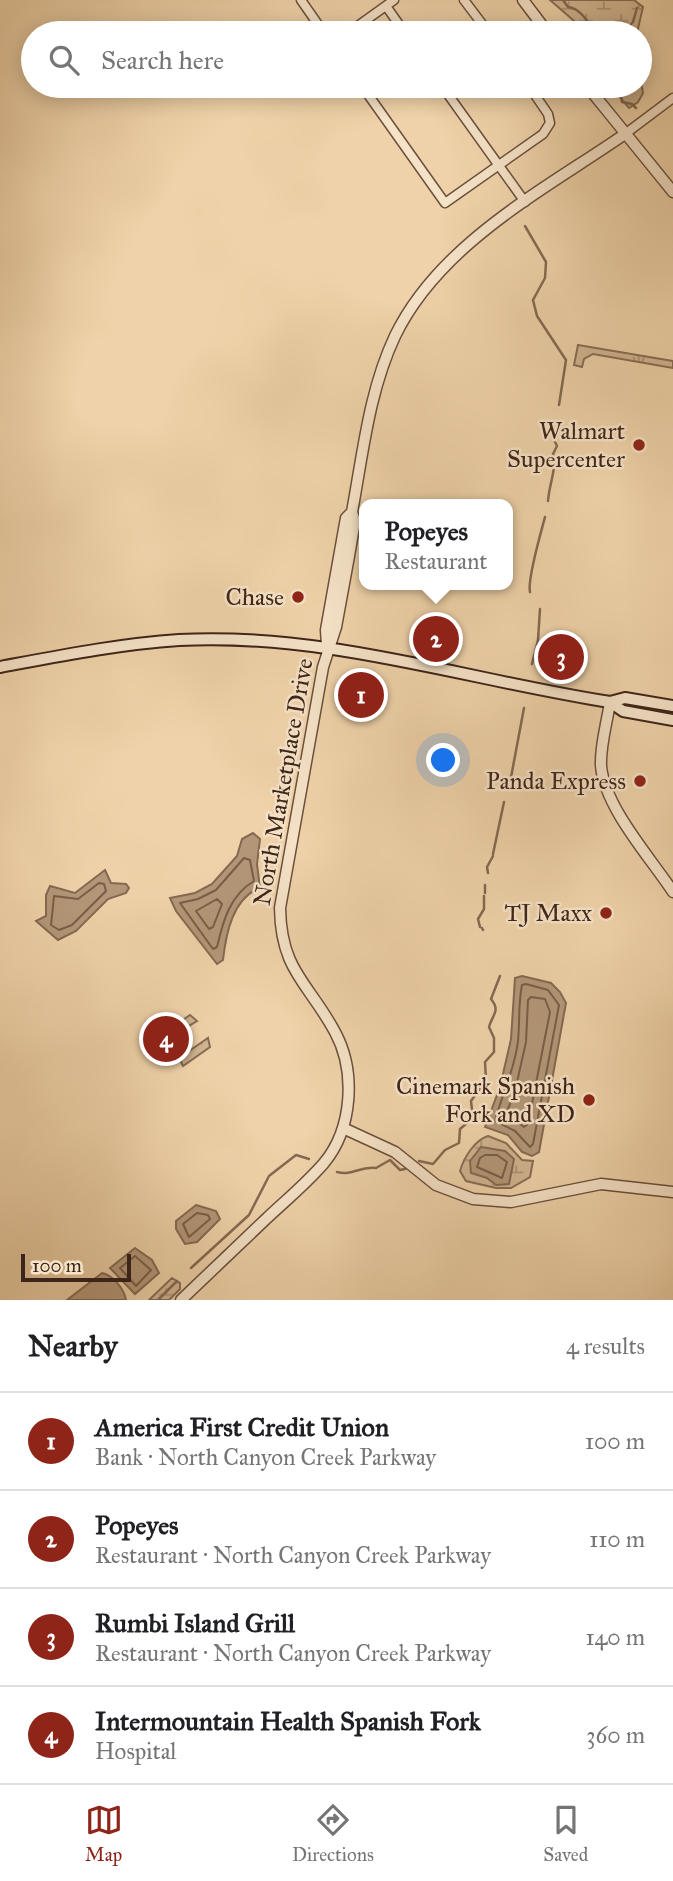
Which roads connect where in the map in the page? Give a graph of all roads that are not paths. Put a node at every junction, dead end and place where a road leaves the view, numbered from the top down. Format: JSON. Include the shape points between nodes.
{"nodes":[{"id":1,"x":301,"y":0,"type":"edge"},
{"id":2,"x":394,"y":0,"type":"edge"},
{"id":3,"x":464,"y":0,"type":"edge"},
{"id":4,"x":523,"y":0,"type":"edge"},
{"id":5,"x":386,"y":6,"type":"junction"},
{"id":6,"x":316,"y":21,"type":"edge"},
{"id":7,"x":365,"y":21,"type":"edge"},
{"id":8,"x":397,"y":21,"type":"edge"},
{"id":9,"x":480,"y":21,"type":"edge"},
{"id":10,"x":539,"y":21,"type":"edge"},
{"id":11,"x":371,"y":98,"type":"edge"},
{"id":12,"x":451,"y":98,"type":"edge"},
{"id":13,"x":537,"y":98,"type":"edge"},
{"id":14,"x":596,"y":98,"type":"edge"},
{"id":15,"x":673,"y":99,"type":"edge"},
{"id":16,"x":625,"y":134,"type":"junction"},
{"id":17,"x":499,"y":165,"type":"junction"},
{"id":18,"x":673,"y":192,"type":"edge"},
{"id":19,"x":525,"y":202,"type":"junction"},
{"id":20,"x":352,"y":512,"type":"junction"},
{"id":21,"x":327,"y":650,"type":"junction"},
{"id":22,"x":0,"y":667,"type":"edge"},
{"id":23,"x":610,"y":702,"type":"junction"},
{"id":24,"x":673,"y":706,"type":"edge"},
{"id":25,"x":673,"y":720,"type":"edge"},
{"id":26,"x":673,"y":892,"type":"edge"},
{"id":27,"x":343,"y":1128,"type":"junction"},
{"id":28,"x":673,"y":1192,"type":"edge"},
{"id":29,"x":181,"y":1300,"type":"edge"}],
"edges":[{"from":1,"to":6,"type":"street"},
{"from":2,"to":5,"type":"street"},
{"from":3,"to":9,"type":"street"},
{"from":4,"to":10,"type":"street"},
{"from":5,"to":7,"type":"street"},
{"from":5,"to":8,"type":"street"},
{"from":11,"to":17,"type":"street","via":[[445,203]]},
{"from":12,"to":17,"type":"street"},
{"from":13,"to":17,"type":"street","via":[[550,123],[543,134]]},
{"from":14,"to":16,"type":"street"},
{"from":15,"to":16,"type":"street","name":"North Marketplace Drive"},
{"from":16,"to":18,"type":"street"},
{"from":16,"to":19,"type":"street","name":"North Marketplace Drive"},
{"from":17,"to":19,"type":"street"},
{"from":19,"to":20,"type":"street","name":"North Marketplace Drive","via":[[453,260],[396,335],[372,405]]},
{"from":20,"to":21,"type":"street","name":"North Marketplace Drive","via":[[355,522],[349,556]]},
{"from":20,"to":21,"type":"street","name":"North Marketplace Drive","via":[[346,518],[326,630]]},
{"from":21,"to":22,"type":"main road","via":[[180,640]]},
{"from":21,"to":23,"type":"main road"},
{"from":21,"to":27,"type":"street","name":"North Marketplace Drive","via":[[283,891],[281,925],[290,963],[344,1051],[349,1095]]},
{"from":23,"to":24,"type":"main road","via":[[625,698]]},
{"from":23,"to":25,"type":"main road","via":[[623,711]]},
{"from":23,"to":26,"type":"street","via":[[601,753],[604,779],[613,802]]},
{"from":27,"to":28,"type":"street","via":[[395,1152],[436,1185],[473,1199],[511,1202],[601,1185]]},
{"from":27,"to":29,"type":"street","name":"North Marketplace Drive","via":[[324,1163]]}]}
